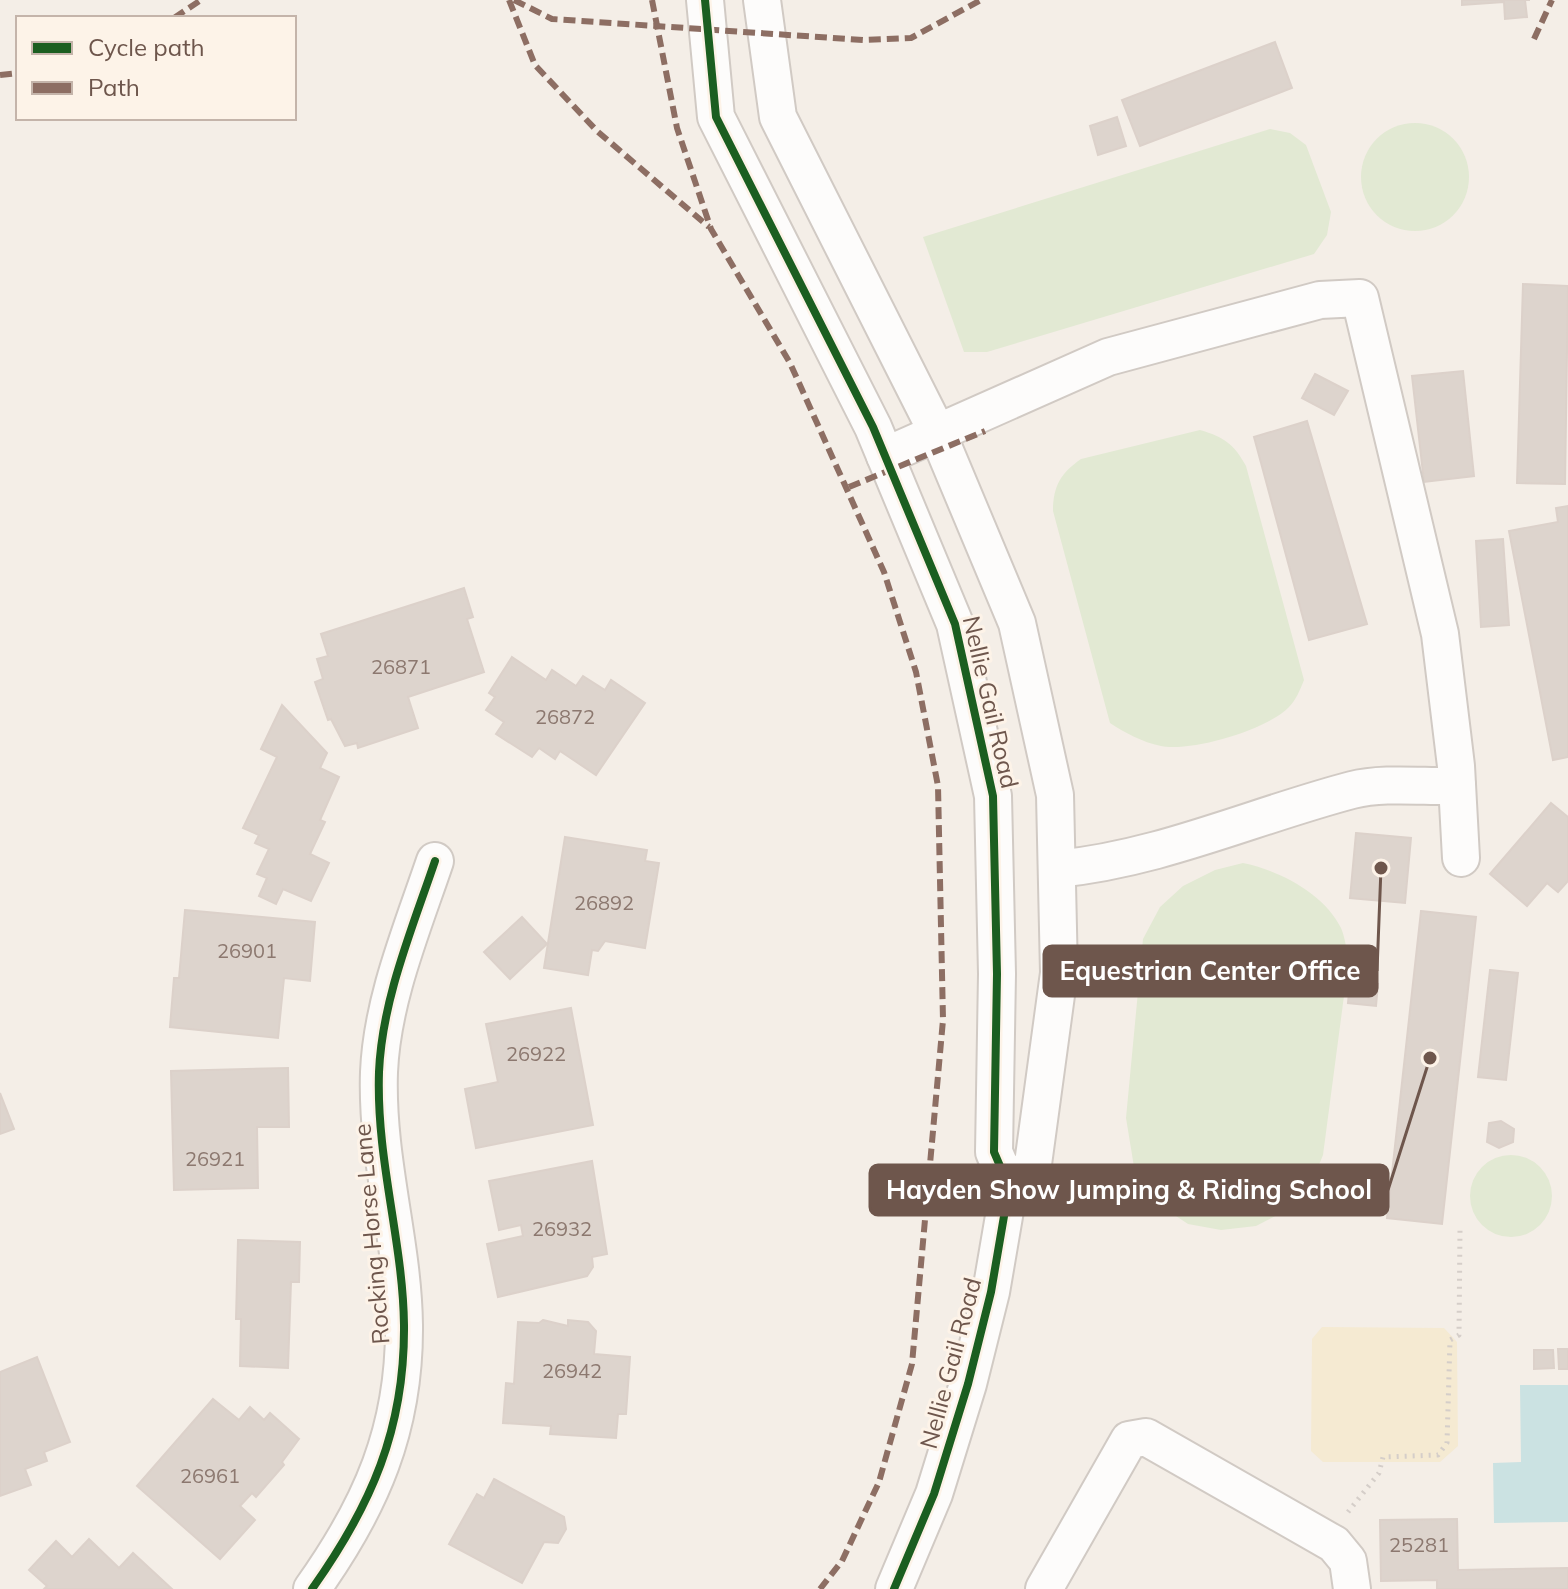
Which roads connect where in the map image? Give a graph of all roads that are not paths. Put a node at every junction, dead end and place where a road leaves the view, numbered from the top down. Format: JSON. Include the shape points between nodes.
{"nodes":[{"id":1,"x":705,"y":0,"type":"edge"},
{"id":2,"x":762,"y":0,"type":"edge"},
{"id":3,"x":937,"y":432,"type":"junction"},
{"id":4,"x":885,"y":456,"type":"junction"},
{"id":5,"x":1457,"y":786,"type":"junction"},
{"id":6,"x":1461,"y":858,"type":"dead end"},
{"id":7,"x":435,"y":861,"type":"dead end"},
{"id":8,"x":1057,"y":869,"type":"junction"},
{"id":9,"x":1009,"y":1187,"type":"junction"},
{"id":10,"x":312,"y":1589,"type":"edge"},
{"id":11,"x":894,"y":1589,"type":"edge"},
{"id":12,"x":1044,"y":1589,"type":"edge"},
{"id":13,"x":1352,"y":1589,"type":"edge"}],
"edges":[{"from":1,"to":4,"type":"street","name":"Nellie Gail Road","via":[[716,117]]},
{"from":2,"to":3,"type":"street","name":"Nellie Gail Road","via":[[778,117]]},
{"from":3,"to":4,"type":"street"},
{"from":3,"to":5,"type":"street","via":[[1108,357],[1320,300],[1360,298],[1440,634]]},
{"from":3,"to":8,"type":"street","name":"Nellie Gail Road","via":[[1017,623],[1055,795]]},
{"from":4,"to":9,"type":"street","name":"Nellie Gail Road","via":[[955,624],[993,796],[994,1152]]},
{"from":5,"to":6,"type":"street"},
{"from":5,"to":8,"type":"street","via":[[1356,789],[1212,836],[1100,865]]},
{"from":7,"to":10,"type":"street","name":"Rocking Horse Lane","via":[[396,977],[379,1070],[381,1162],[404,1324],[399,1403],[379,1477],[345,1543]]},
{"from":8,"to":9,"type":"street","name":"Nellie Gail Road","via":[[1059,973],[1033,1164]]},
{"from":9,"to":11,"type":"street","name":"Nellie Gail Road","via":[[968,1384],[934,1494]]},
{"from":12,"to":13,"type":"street","via":[[1129,1440],[1146,1437],[1334,1544],[1348,1561]]}]}
